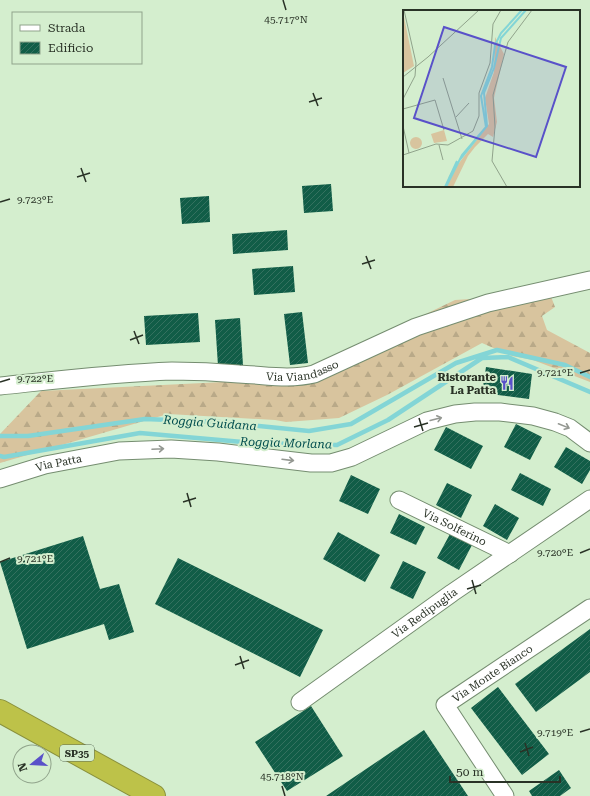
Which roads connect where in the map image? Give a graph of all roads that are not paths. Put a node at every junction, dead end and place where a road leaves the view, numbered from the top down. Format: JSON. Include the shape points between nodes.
{"nodes":[{"id":1,"x":590,"y":280,"type":"edge"},
{"id":2,"x":0,"y":386,"type":"edge"},
{"id":3,"x":590,"y":443,"type":"edge"},
{"id":4,"x":0,"y":479,"type":"edge"},
{"id":5,"x":590,"y":499,"type":"edge"},
{"id":6,"x":399,"y":500,"type":"dead end"},
{"id":7,"x":510,"y":554,"type":"junction"},
{"id":8,"x":590,"y":608,"type":"edge"},
{"id":9,"x":300,"y":702,"type":"dead end"},
{"id":10,"x":0,"y":711,"type":"edge"},
{"id":11,"x":154,"y":796,"type":"edge"},
{"id":12,"x":505,"y":796,"type":"edge"}],
"edges":[{"from":1,"to":2,"type":"street","name":"Via Viandasso","via":[[488,303],[416,327],[314,374],[302,377],[173,372]]},
{"from":4,"to":3,"type":"street","name":"Via Patta","one_way":true,"via":[[45,465],[119,451],[171,448],[322,464],[352,457],[427,421],[475,412],[533,416],[570,428]]},
{"from":5,"to":7,"type":"street","name":"Via Redipuglia"},
{"from":6,"to":7,"type":"street","name":"Via Solferino"},
{"from":7,"to":9,"type":"street","name":"Via Redipuglia"},
{"from":8,"to":12,"type":"street","name":"Via Monte Bianco","via":[[445,705]]},
{"from":10,"to":11,"type":"highway","number":"SP35"}]}
